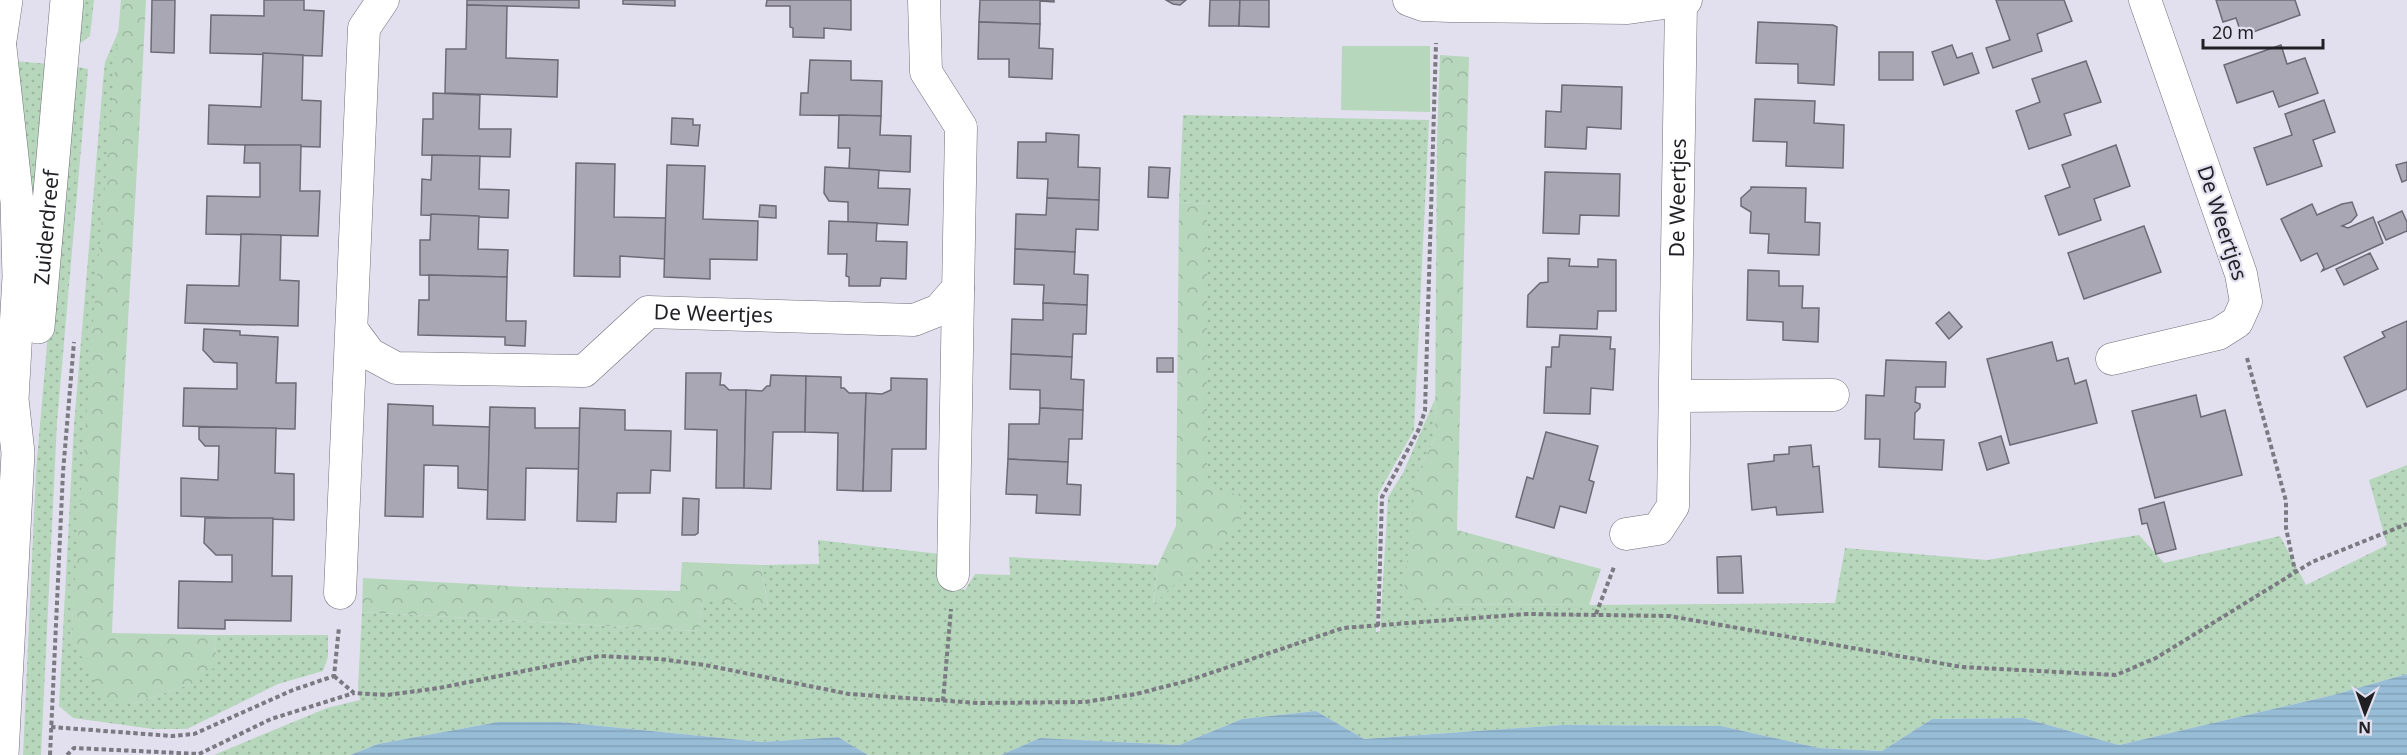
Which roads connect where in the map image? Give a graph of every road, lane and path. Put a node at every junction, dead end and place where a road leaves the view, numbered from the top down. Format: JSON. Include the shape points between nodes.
{"nodes":[{"id":1,"x":6,"y":0,"type":"edge"},
{"id":2,"x":67,"y":0,"type":"edge"},
{"id":3,"x":383,"y":0,"type":"edge"},
{"id":4,"x":924,"y":0,"type":"edge"},
{"id":5,"x":1409,"y":0,"type":"edge"},
{"id":6,"x":2145,"y":0,"type":"edge"},
{"id":7,"x":1684,"y":1,"type":"edge"},
{"id":8,"x":1450,"y":6,"type":"junction"},
{"id":9,"x":0,"y":40,"type":"edge"},
{"id":10,"x":0,"y":48,"type":"edge"},
{"id":11,"x":958,"y":288,"type":"junction"},
{"id":12,"x":2237,"y":322,"type":"junction"},
{"id":13,"x":352,"y":330,"type":"junction"},
{"id":14,"x":75,"y":332,"type":"dead end"},
{"id":15,"x":2112,"y":359,"type":"dead end"},
{"id":16,"x":1833,"y":395,"type":"dead end"},
{"id":17,"x":1676,"y":396,"type":"junction"},
{"id":18,"x":18,"y":453,"type":"junction"},
{"id":19,"x":2407,"y":524,"type":"edge"},
{"id":20,"x":1626,"y":534,"type":"joint"},
{"id":21,"x":2295,"y":571,"type":"junction"},
{"id":22,"x":953,"y":575,"type":"joint"},
{"id":23,"x":340,"y":593,"type":"joint"},
{"id":24,"x":1596,"y":614,"type":"junction"},
{"id":25,"x":1378,"y":626,"type":"junction"},
{"id":26,"x":334,"y":676,"type":"junction"},
{"id":27,"x":354,"y":693,"type":"junction"},
{"id":28,"x":943,"y":701,"type":"junction"},
{"id":29,"x":51,"y":727,"type":"junction"},
{"id":30,"x":2,"y":755,"type":"edge"},
{"id":31,"x":50,"y":755,"type":"edge"},
{"id":32,"x":67,"y":755,"type":"edge"}],
"edges":[{"from":1,"to":9,"type":"street"},
{"from":2,"to":18,"type":"street","name":"Zuiderdreef","via":[[32,398]]},
{"from":3,"to":13,"type":"street","via":[[364,28]]},
{"from":4,"to":11,"type":"street","via":[[926,72],[961,127]]},
{"from":5,"to":8,"type":"street","name":"De Weertjes"},
{"from":6,"to":12,"type":"street","name":"De Weertjes","via":[[2241,274],[2246,302]]},
{"from":7,"to":8,"type":"street","name":"De Weertjes","via":[[1628,8]]},
{"from":7,"to":17,"type":"street","name":"De Weertjes"},
{"from":8,"to":25,"type":"path","via":[[1437,27],[1425,411],[1382,497]]},
{"from":10,"to":18,"type":"street","name":"Zuiderdreef","via":[[17,202],[19,277],[12,399]]},
{"from":11,"to":13,"type":"street","name":"De Weertjes","via":[[939,309],[914,321],[648,312],[584,371],[396,368],[370,354]]},
{"from":11,"to":22,"type":"street"},
{"from":12,"to":15,"type":"street","via":[[2218,334]]},
{"from":12,"to":21,"type":"path","via":[[2286,501],[2286,528]]},
{"from":13,"to":23,"type":"street"},
{"from":14,"to":29,"type":"path","via":[[63,472]]},
{"from":16,"to":17,"type":"street"},
{"from":17,"to":20,"type":"street","name":"De Weertjes","via":[[1673,506],[1658,529]]},
{"from":18,"to":30,"type":"street","name":"Zuiderdreef"},
{"from":19,"to":21,"type":"path"},
{"from":20,"to":24,"type":"path"},
{"from":21,"to":24,"type":"path","via":[[2156,658],[2116,675],[1962,667],[1669,616]]},
{"from":22,"to":28,"type":"path"},
{"from":23,"to":26,"type":"path"},
{"from":24,"to":25,"type":"path","via":[[1527,614]]},
{"from":25,"to":28,"type":"path","via":[[1343,628],[1187,681],[1136,694],[1085,702]]},
{"from":26,"to":27,"type":"path"},
{"from":26,"to":29,"type":"path","via":[[194,734],[172,736]]},
{"from":27,"to":28,"type":"path","via":[[387,695],[439,688],[599,656],[705,665],[849,694]]},
{"from":27,"to":32,"type":"path","via":[[271,719],[200,754],[74,748]]},
{"from":29,"to":31,"type":"path"}]}
